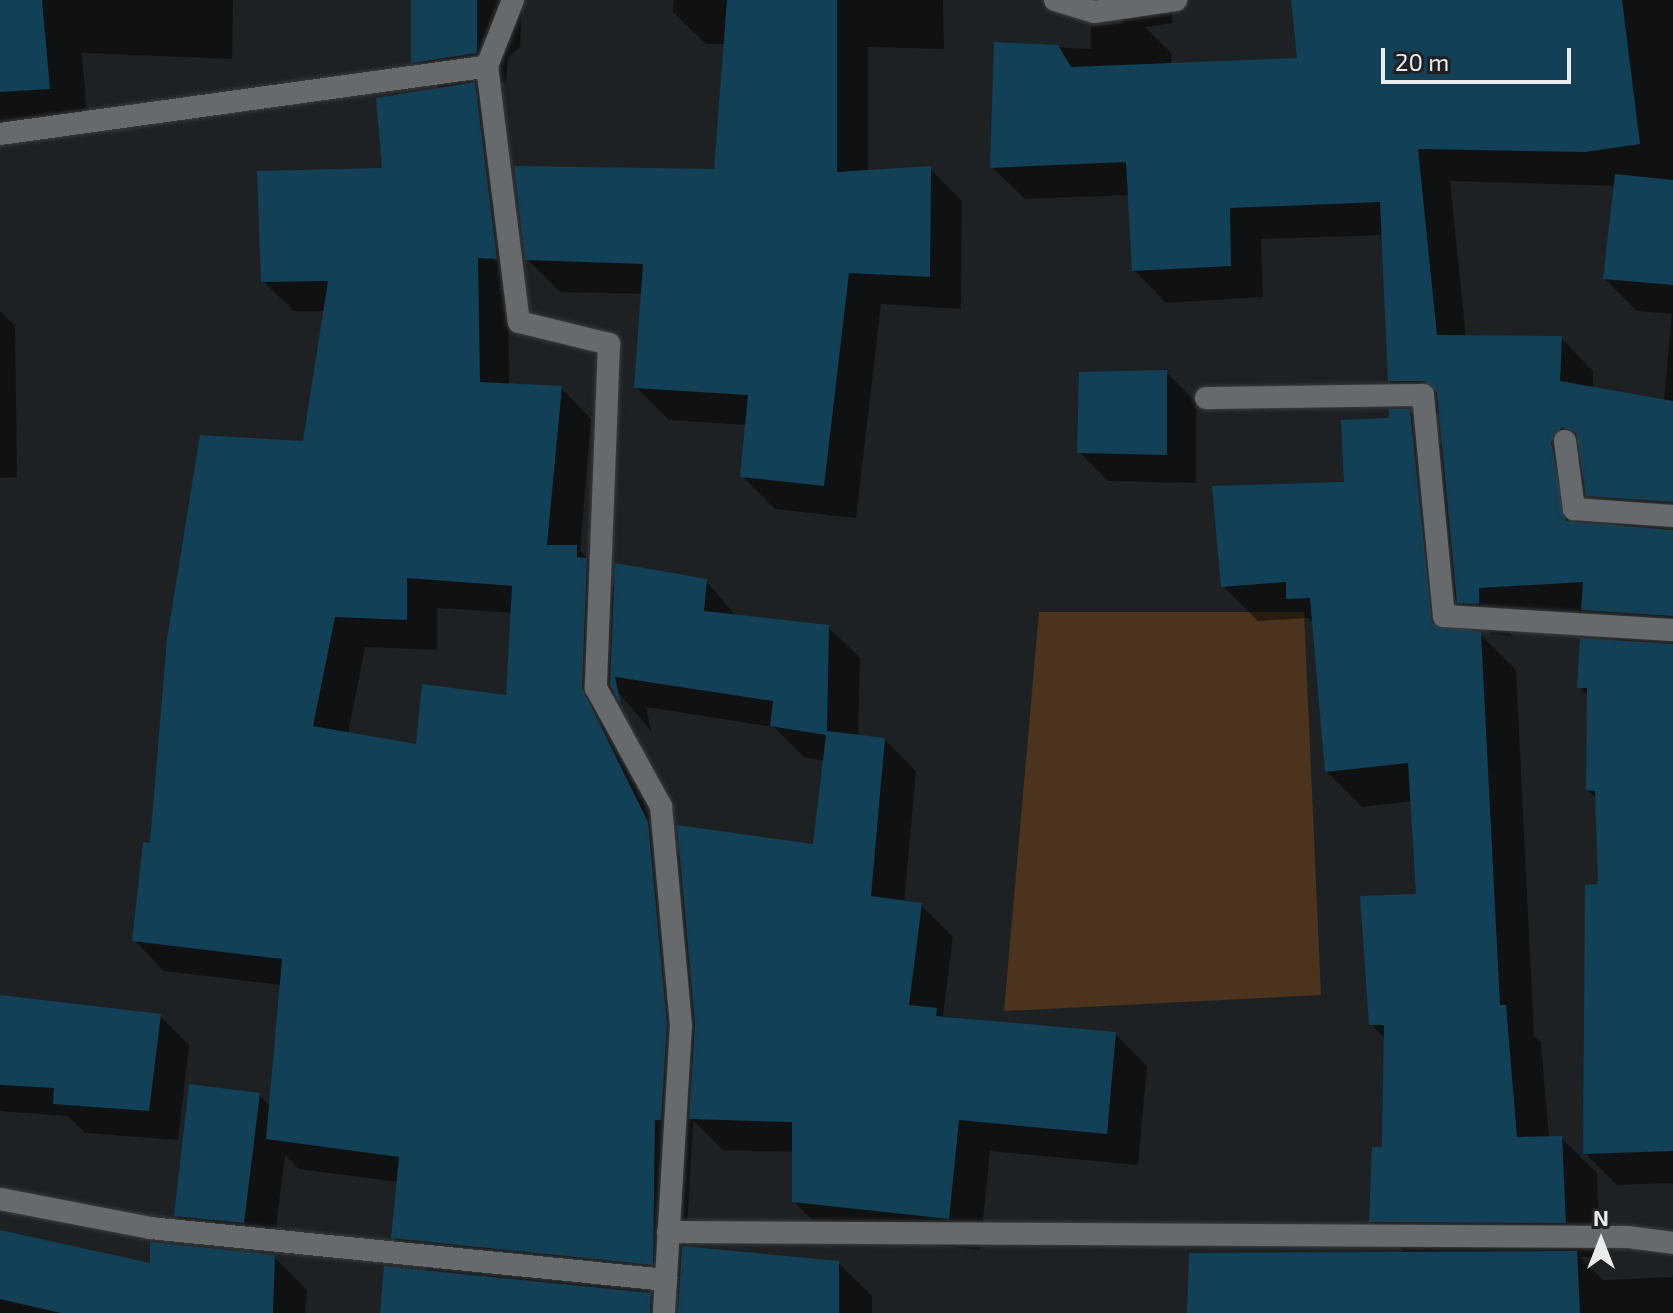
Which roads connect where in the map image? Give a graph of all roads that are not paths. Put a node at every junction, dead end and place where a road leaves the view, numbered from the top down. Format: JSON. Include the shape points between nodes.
{"nodes":[{"id":1,"x":513,"y":0,"type":"edge"},
{"id":2,"x":1055,"y":0,"type":"edge"},
{"id":3,"x":1176,"y":0,"type":"edge"},
{"id":4,"x":487,"y":66,"type":"junction"},
{"id":5,"x":0,"y":134,"type":"edge"},
{"id":6,"x":1206,"y":398,"type":"dead end"},
{"id":7,"x":1565,"y":441,"type":"dead end"},
{"id":8,"x":1673,"y":516,"type":"edge"},
{"id":9,"x":1673,"y":630,"type":"edge"},
{"id":10,"x":0,"y":1199,"type":"edge"},
{"id":11,"x":668,"y":1232,"type":"junction"},
{"id":12,"x":1673,"y":1243,"type":"edge"},
{"id":13,"x":666,"y":1280,"type":"junction"},
{"id":14,"x":664,"y":1313,"type":"edge"}],
"edges":[{"from":1,"to":4,"type":"street"},
{"from":2,"to":3,"type":"street","via":[[1094,12]]},
{"from":4,"to":5,"type":"street"},
{"from":4,"to":11,"type":"street","via":[[519,322],[609,344],[596,688],[661,806],[681,1025]]},
{"from":6,"to":9,"type":"street","via":[[1423,395],[1444,616]]},
{"from":7,"to":8,"type":"street","via":[[1574,509]]},
{"from":10,"to":13,"type":"street","via":[[150,1228]]},
{"from":11,"to":12,"type":"street"},
{"from":11,"to":13,"type":"street"},
{"from":13,"to":14,"type":"street"}]}
